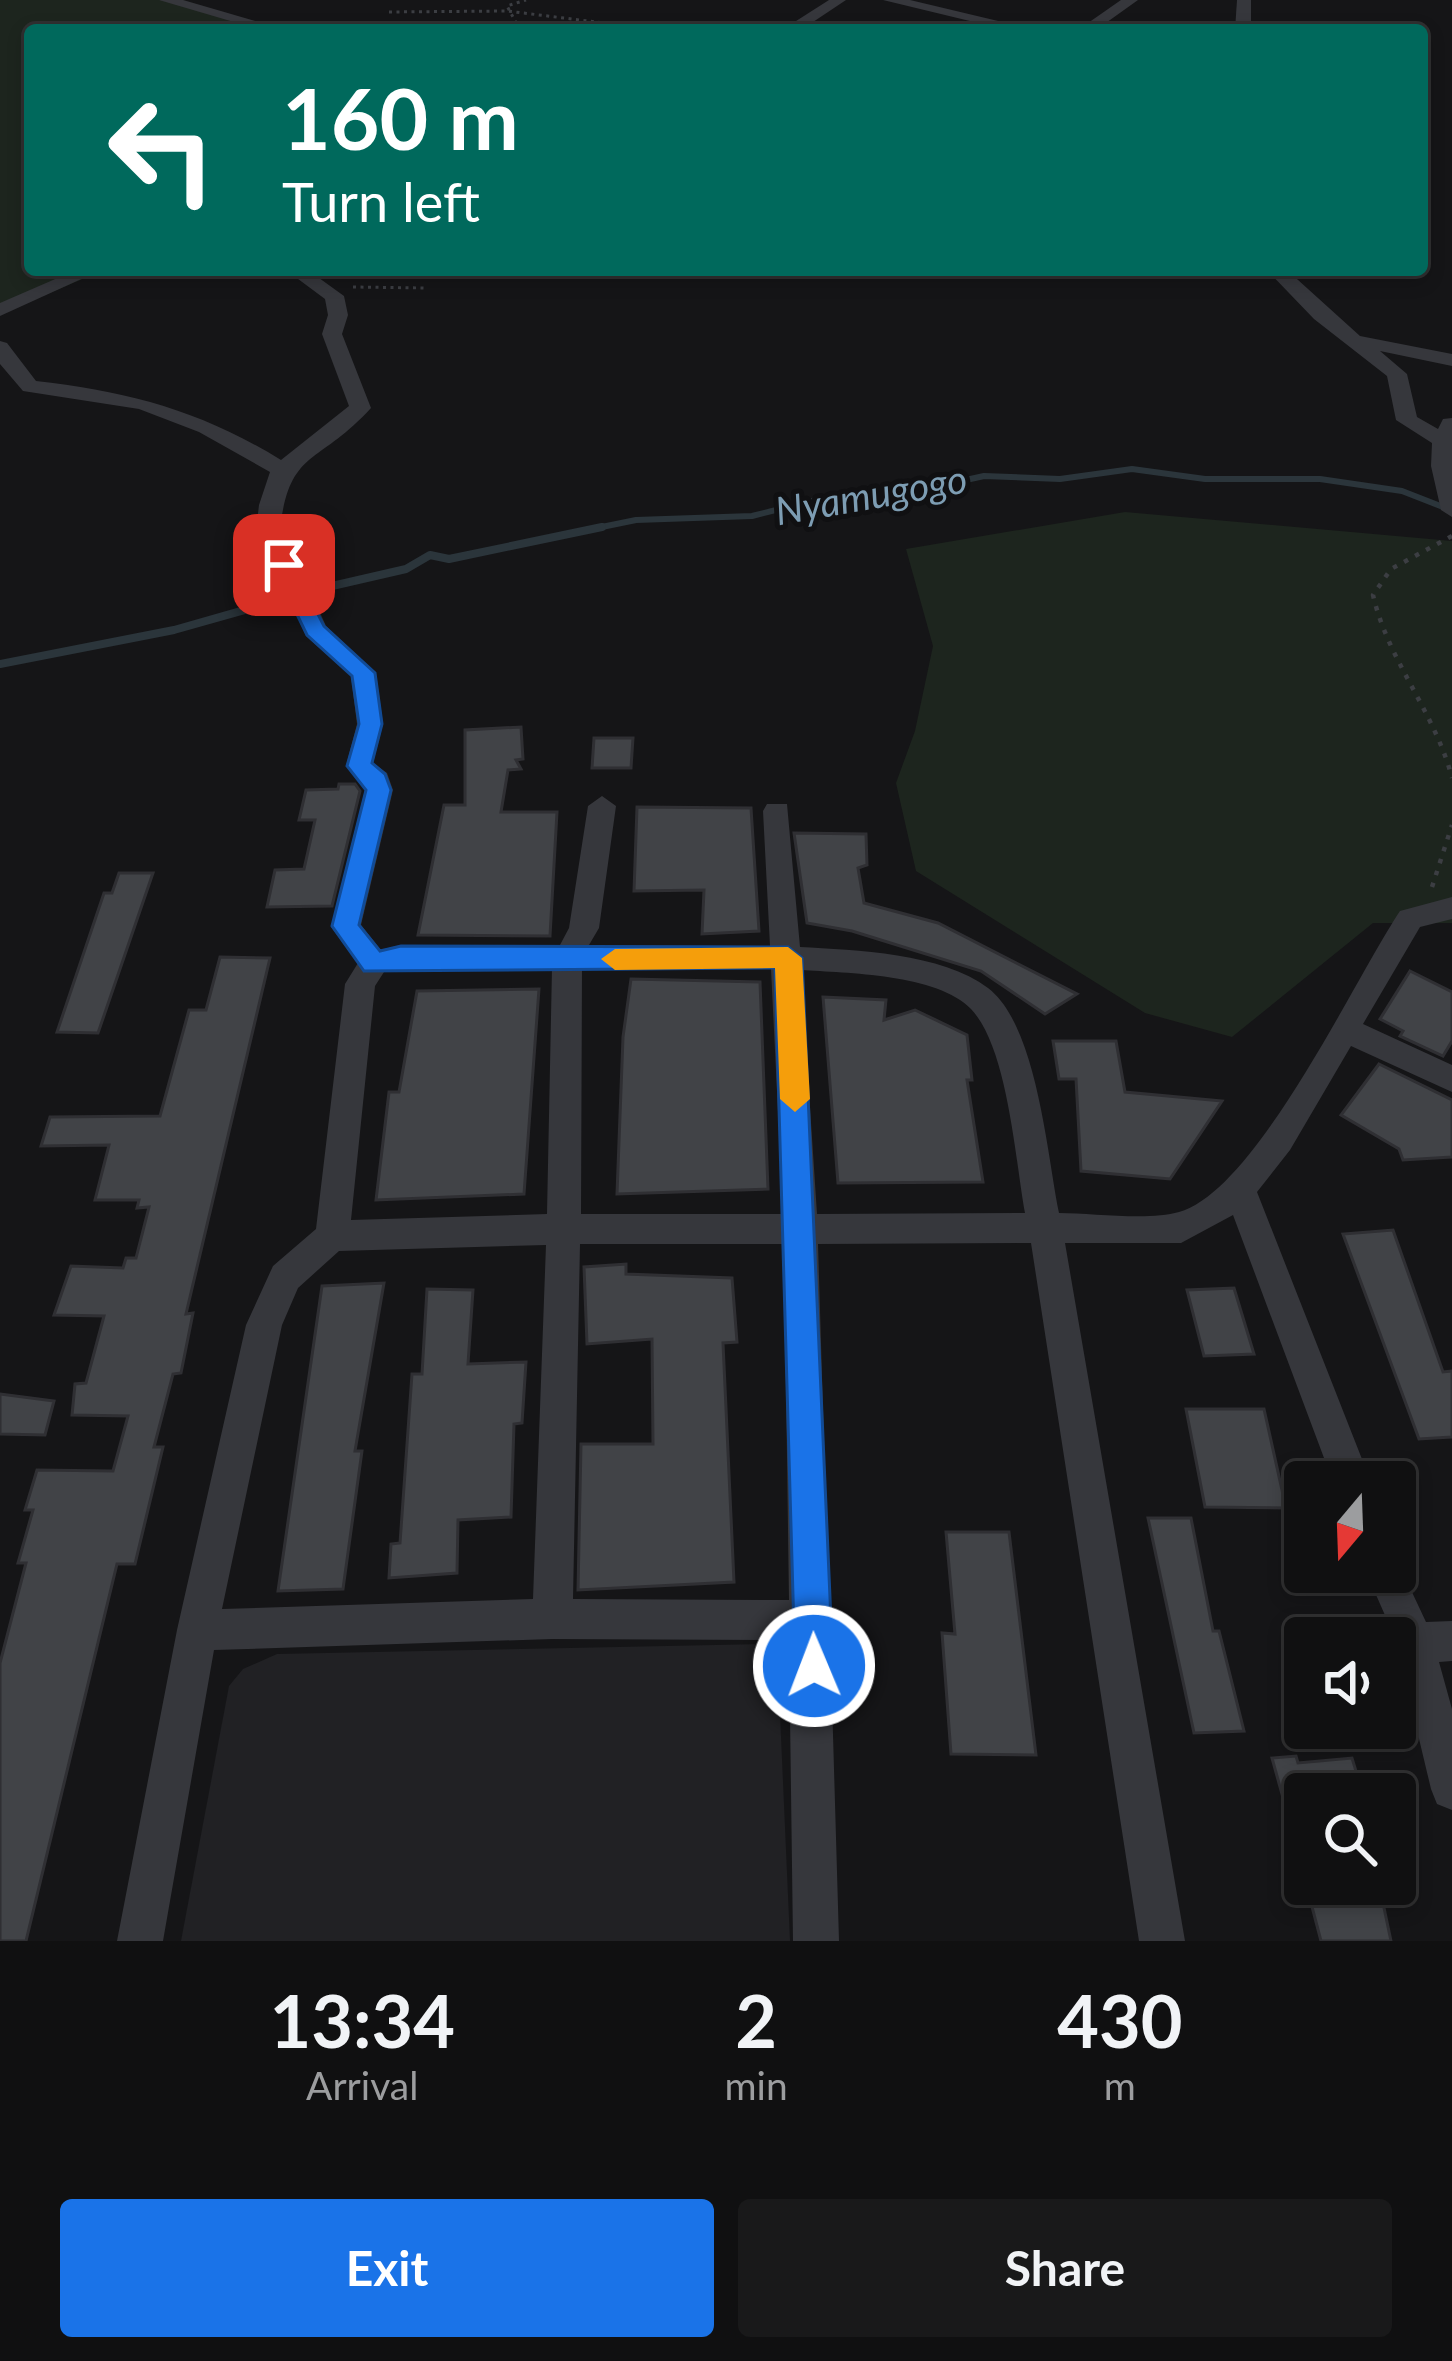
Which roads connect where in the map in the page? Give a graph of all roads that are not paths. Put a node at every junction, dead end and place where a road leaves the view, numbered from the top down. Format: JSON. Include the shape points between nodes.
{"nodes":[{"id":1,"x":166,"y":0,"type":"edge"},
{"id":2,"x":839,"y":0,"type":"edge"},
{"id":3,"x":890,"y":0,"type":"edge"},
{"id":4,"x":1131,"y":0,"type":"edge"},
{"id":5,"x":256,"y":24,"type":"edge"},
{"id":6,"x":801,"y":24,"type":"edge"},
{"id":7,"x":1000,"y":24,"type":"edge"},
{"id":8,"x":1095,"y":24,"type":"edge"},
{"id":9,"x":78,"y":276,"type":"edge"},
{"id":10,"x":306,"y":276,"type":"edge"},
{"id":11,"x":1282,"y":276,"type":"edge"},
{"id":12,"x":0,"y":310,"type":"edge"},
{"id":13,"x":1356,"y":340,"type":"junction"},
{"id":14,"x":0,"y":347,"type":"edge"},
{"id":15,"x":1452,"y":360,"type":"edge"},
{"id":16,"x":1447,"y":431,"type":"edge"},
{"id":17,"x":282,"y":470,"type":"junction"},
{"id":18,"x":1452,"y":510,"type":"edge"},
{"id":19,"x":602,"y":806,"type":"dead end"},
{"id":20,"x":776,"y":811,"type":"dead end"},
{"id":21,"x":1442,"y":909,"type":"edge"},
{"id":22,"x":788,"y":958,"type":"junction"},
{"id":23,"x":566,"y":959,"type":"junction"},
{"id":24,"x":374,"y":963,"type":"junction"},
{"id":25,"x":1347,"y":1030,"type":"junction"},
{"id":26,"x":1452,"y":1079,"type":"edge"},
{"id":27,"x":1240,"y":1190,"type":"junction"},
{"id":28,"x":1045,"y":1226,"type":"junction"},
{"id":29,"x":563,"y":1229,"type":"junction"},
{"id":30,"x":801,"y":1229,"type":"junction"},
{"id":31,"x":332,"y":1236,"type":"junction"},
{"id":32,"x":1344,"y":1461,"type":"edge"},
{"id":33,"x":1400,"y":1593,"type":"edge"},
{"id":34,"x":551,"y":1619,"type":"junction"},
{"id":35,"x":814,"y":1620,"type":"junction"},
{"id":36,"x":197,"y":1630,"type":"junction"},
{"id":37,"x":1433,"y":1642,"type":"edge"},
{"id":38,"x":1452,"y":1789,"type":"edge"},
{"id":39,"x":140,"y":1941,"type":"edge"},
{"id":40,"x":817,"y":1941,"type":"edge"},
{"id":41,"x":1162,"y":1941,"type":"edge"}],
"edges":[{"from":1,"to":5,"type":"street"},
{"from":2,"to":6,"type":"street"},
{"from":3,"to":7,"type":"street"},
{"from":4,"to":8,"type":"street"},
{"from":9,"to":12,"type":"street"},
{"from":10,"to":17,"type":"street","via":[[338,305],[332,334],[360,408]]},
{"from":11,"to":13,"type":"street"},
{"from":13,"to":15,"type":"street"},
{"from":13,"to":16,"type":"street","via":[[1397,374],[1407,420]]},
{"from":14,"to":17,"type":"street","via":[[30,387],[160,409]]},
{"from":16,"to":18,"type":"street","via":[[1443,482]]},
{"from":17,"to":24,"type":"street","via":[[266,547],[293,579],[315,630],[363,673],[370,724],[359,766],[379,790],[346,926]]},
{"from":19,"to":23,"type":"street","via":[[584,928]]},
{"from":20,"to":22,"type":"street"},
{"from":21,"to":25,"type":"street","via":[[1410,919]]},
{"from":22,"to":23,"type":"street"},
{"from":22,"to":28,"type":"street","via":[[917,971],[956,984],[994,1013],[1006,1035]]},
{"from":22,"to":30,"type":"street"},
{"from":23,"to":24,"type":"street","via":[[401,956]]},
{"from":23,"to":29,"type":"street"},
{"from":24,"to":31,"type":"street","via":[[360,984]]},
{"from":25,"to":26,"type":"street"},
{"from":25,"to":27,"type":"street"},
{"from":27,"to":28,"type":"street","via":[[1221,1210],[1180,1228]]},
{"from":27,"to":32,"type":"street"},
{"from":28,"to":30,"type":"street"},
{"from":28,"to":41,"type":"street"},
{"from":29,"to":30,"type":"street"},
{"from":29,"to":31,"type":"street"},
{"from":29,"to":34,"type":"street"},
{"from":30,"to":35,"type":"street"},
{"from":31,"to":36,"type":"street","via":[[285,1277],[264,1325]]},
{"from":33,"to":37,"type":"street"},
{"from":34,"to":35,"type":"street"},
{"from":34,"to":36,"type":"street"},
{"from":35,"to":40,"type":"street"},
{"from":36,"to":39,"type":"street"},
{"from":37,"to":38,"type":"street"}]}
